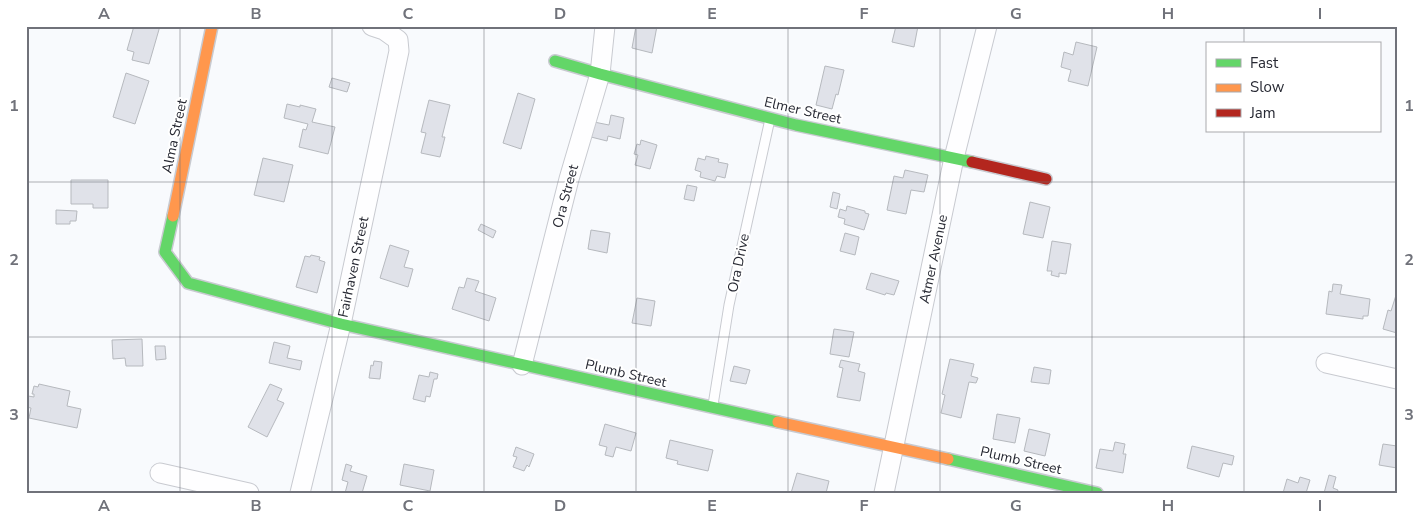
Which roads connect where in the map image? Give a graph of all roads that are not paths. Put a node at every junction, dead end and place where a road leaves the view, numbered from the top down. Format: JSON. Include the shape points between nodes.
{"nodes":[{"id":1,"x":212,"y":26,"type":"edge"},
{"id":2,"x":372,"y":26,"type":"edge"},
{"id":3,"x":605,"y":26,"type":"edge"},
{"id":4,"x":987,"y":26,"type":"edge"},
{"id":5,"x":555,"y":60,"type":"dead end"},
{"id":6,"x":600,"y":74,"type":"junction"},
{"id":7,"x":770,"y":119,"type":"junction"},
{"id":8,"x":954,"y":158,"type":"junction"},
{"id":9,"x":1046,"y":179,"type":"dead end"},
{"id":10,"x":165,"y":252,"type":"joint"},
{"id":11,"x":341,"y":324,"type":"junction"},
{"id":12,"x":1326,"y":363,"type":"dead end"},
{"id":13,"x":522,"y":365,"type":"junction"},
{"id":14,"x":1397,"y":379,"type":"edge"},
{"id":15,"x":712,"y":408,"type":"junction"},
{"id":16,"x":894,"y":447,"type":"junction"},
{"id":17,"x":160,"y":473,"type":"dead end"},
{"id":18,"x":249,"y":493,"type":"edge"},
{"id":19,"x":300,"y":493,"type":"edge"},
{"id":20,"x":884,"y":493,"type":"edge"},
{"id":21,"x":1097,"y":493,"type":"edge"}],
"edges":[{"from":1,"to":10,"type":"street","name":"Alma Street"},
{"from":2,"to":11,"type":"street","name":"Fairhaven Street","via":[[398,40],[399,51]]},
{"from":3,"to":6,"type":"street","name":"Ora Street"},
{"from":4,"to":8,"type":"street","name":"Atmer Avenue"},
{"from":5,"to":6,"type":"street","name":"Elmer Street"},
{"from":6,"to":7,"type":"street","name":"Elmer Street"},
{"from":6,"to":13,"type":"street","name":"Ora Street","via":[[569,179]]},
{"from":7,"to":8,"type":"street","name":"Elmer Street"},
{"from":7,"to":15,"type":"lane","name":"Ora Drive","via":[[729,306]]},
{"from":8,"to":9,"type":"street","name":"Elmer Street"},
{"from":8,"to":16,"type":"street","name":"Atmer Avenue"},
{"from":10,"to":11,"type":"street","name":"Plumb Street","via":[[188,283]]},
{"from":11,"to":13,"type":"street","name":"Plumb Street"},
{"from":11,"to":19,"type":"street","name":"Fairhaven Street"},
{"from":12,"to":14,"type":"street"},
{"from":13,"to":15,"type":"street","name":"Plumb Street"},
{"from":15,"to":16,"type":"street","name":"Plumb Street"},
{"from":16,"to":20,"type":"street","name":"Atmer Avenue"},
{"from":16,"to":21,"type":"street","name":"Plumb Street"},
{"from":17,"to":18,"type":"street"}]}
